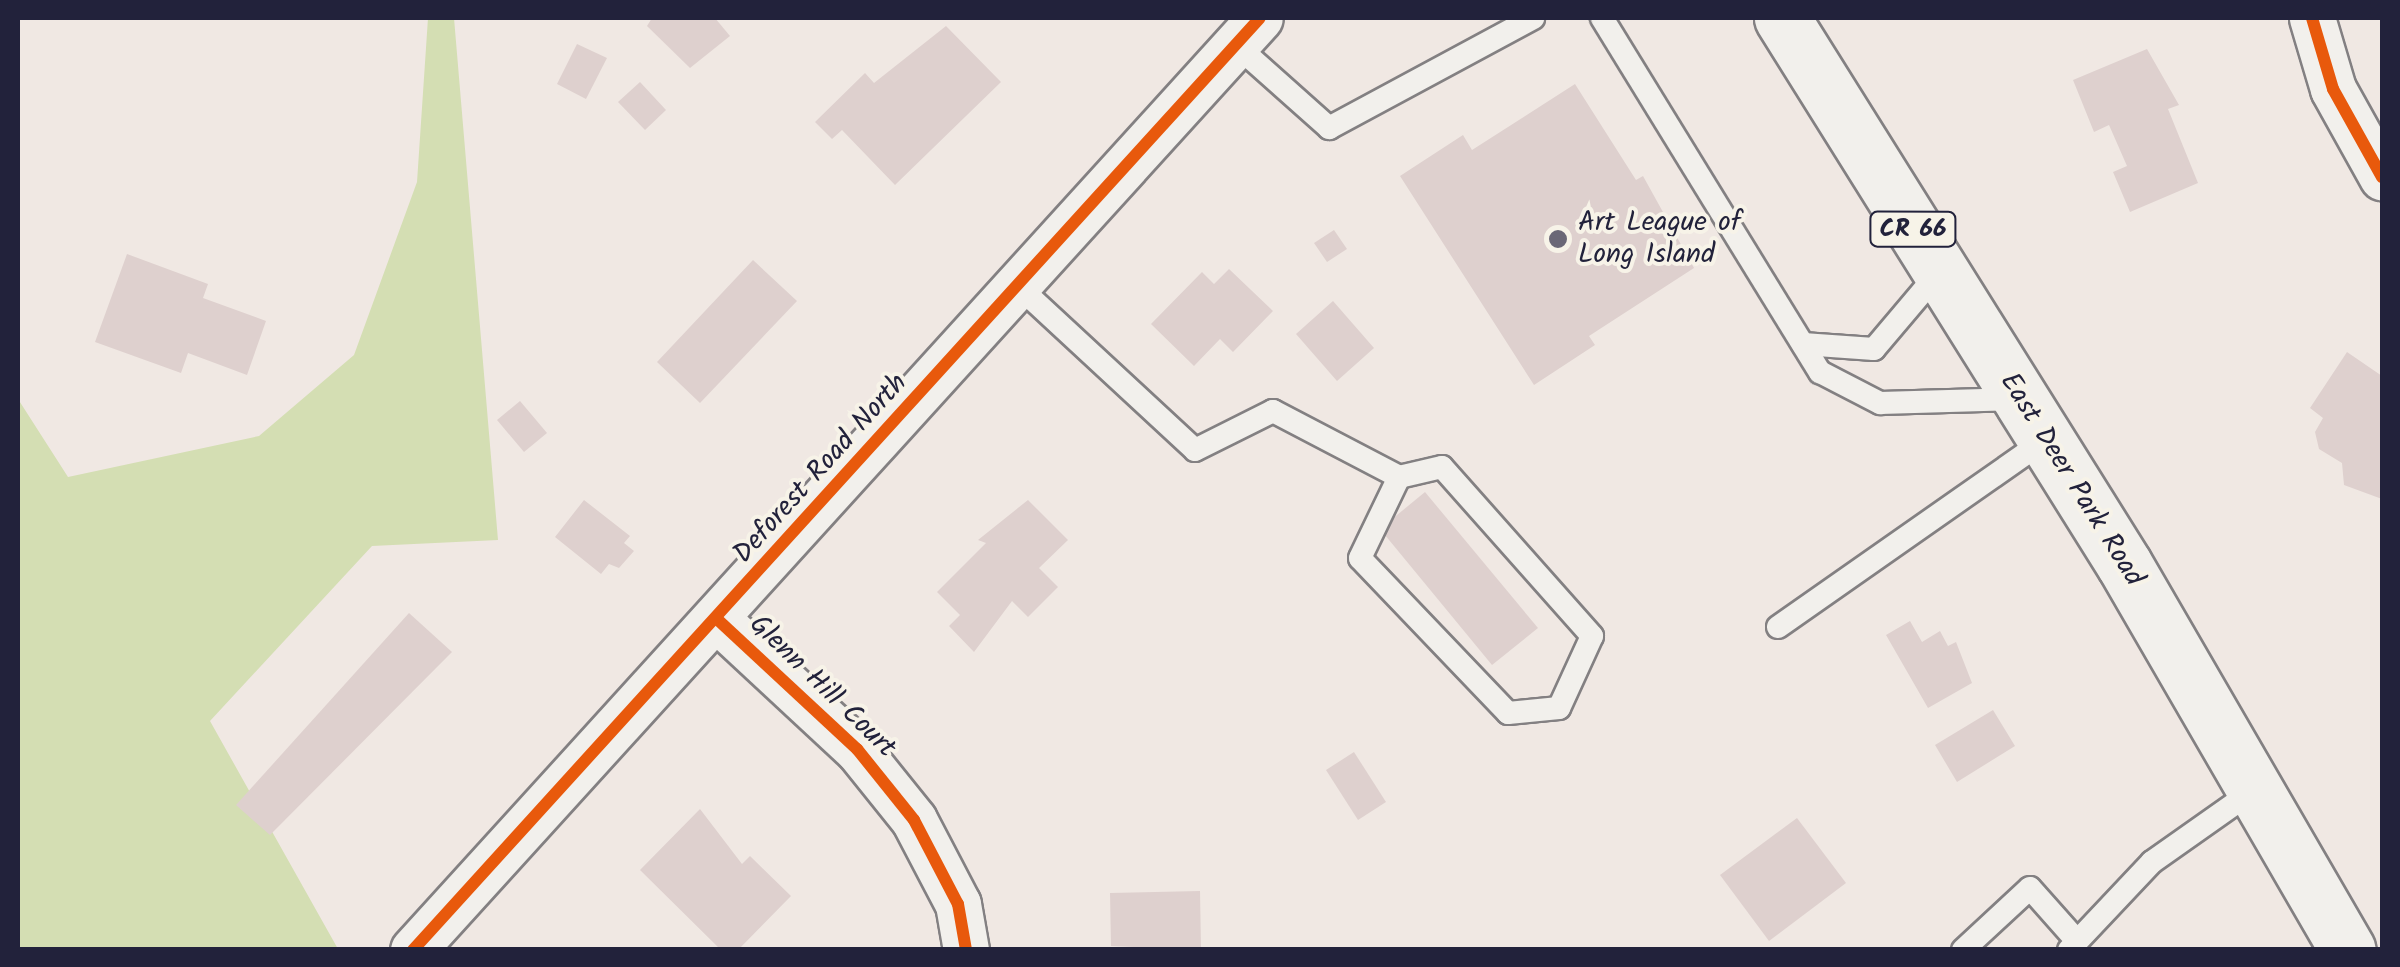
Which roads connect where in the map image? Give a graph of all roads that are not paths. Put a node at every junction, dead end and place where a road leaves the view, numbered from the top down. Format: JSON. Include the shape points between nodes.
{"nodes":[{"id":1,"x":1533,"y":18,"type":"edge"},
{"id":2,"x":1602,"y":18,"type":"edge"},
{"id":3,"x":1782,"y":18,"type":"edge"},
{"id":4,"x":2312,"y":18,"type":"edge"},
{"id":5,"x":1248,"y":31,"type":"edge"},
{"id":6,"x":2382,"y":177,"type":"edge"},
{"id":7,"x":1940,"y":272,"type":"junction"},
{"id":8,"x":1018,"y":286,"type":"junction"},
{"id":9,"x":1803,"y":344,"type":"junction"},
{"id":10,"x":2035,"y":418,"type":"junction"},
{"id":11,"x":1399,"y":478,"type":"junction"},
{"id":12,"x":718,"y":620,"type":"junction"},
{"id":13,"x":1778,"y":627,"type":"dead end"},
{"id":14,"x":2257,"y":788,"type":"junction"},
{"id":15,"x":2073,"y":945,"type":"edge"},
{"id":16,"x":413,"y":950,"type":"edge"},
{"id":17,"x":966,"y":950,"type":"edge"},
{"id":18,"x":1964,"y":950,"type":"edge"},
{"id":19,"x":2348,"y":950,"type":"edge"}],
"edges":[{"from":1,"to":5,"type":"lane","via":[[1330,128]]},
{"from":2,"to":9,"type":"lane"},
{"from":3,"to":7,"type":"main road","name":"East Deer Park Road","number":"CR 66"},
{"from":4,"to":6,"type":"street","via":[[2333,88]]},
{"from":5,"to":8,"type":"street","name":"Deforest Road North"},
{"from":7,"to":9,"type":"lane","via":[[1874,348]]},
{"from":7,"to":10,"type":"main road","name":"East Deer Park Road","number":"CR 66"},
{"from":8,"to":11,"type":"lane","via":[[1194,450],[1273,411]]},
{"from":8,"to":12,"type":"street","name":"Deforest Road North"},
{"from":9,"to":10,"type":"lane","via":[[1820,372],[1880,403]]},
{"from":10,"to":13,"type":"lane"},
{"from":10,"to":14,"type":"main road","name":"East Deer Park Road","number":"CR 66"},
{"from":11,"to":11,"type":"lane","via":[[1442,467],[1592,636],[1558,708],[1508,714],[1360,558]]},
{"from":12,"to":16,"type":"street","name":"Deforest Road North"},
{"from":12,"to":17,"type":"street","name":"Glenn Hill Court","via":[[857,749],[914,820],[958,904]]},
{"from":14,"to":15,"type":"lane","via":[[2152,862]]},
{"from":14,"to":19,"type":"main road","name":"East Deer Park Road","number":"CR 66"},
{"from":15,"to":18,"type":"lane","via":[[2030,888]]}]}
